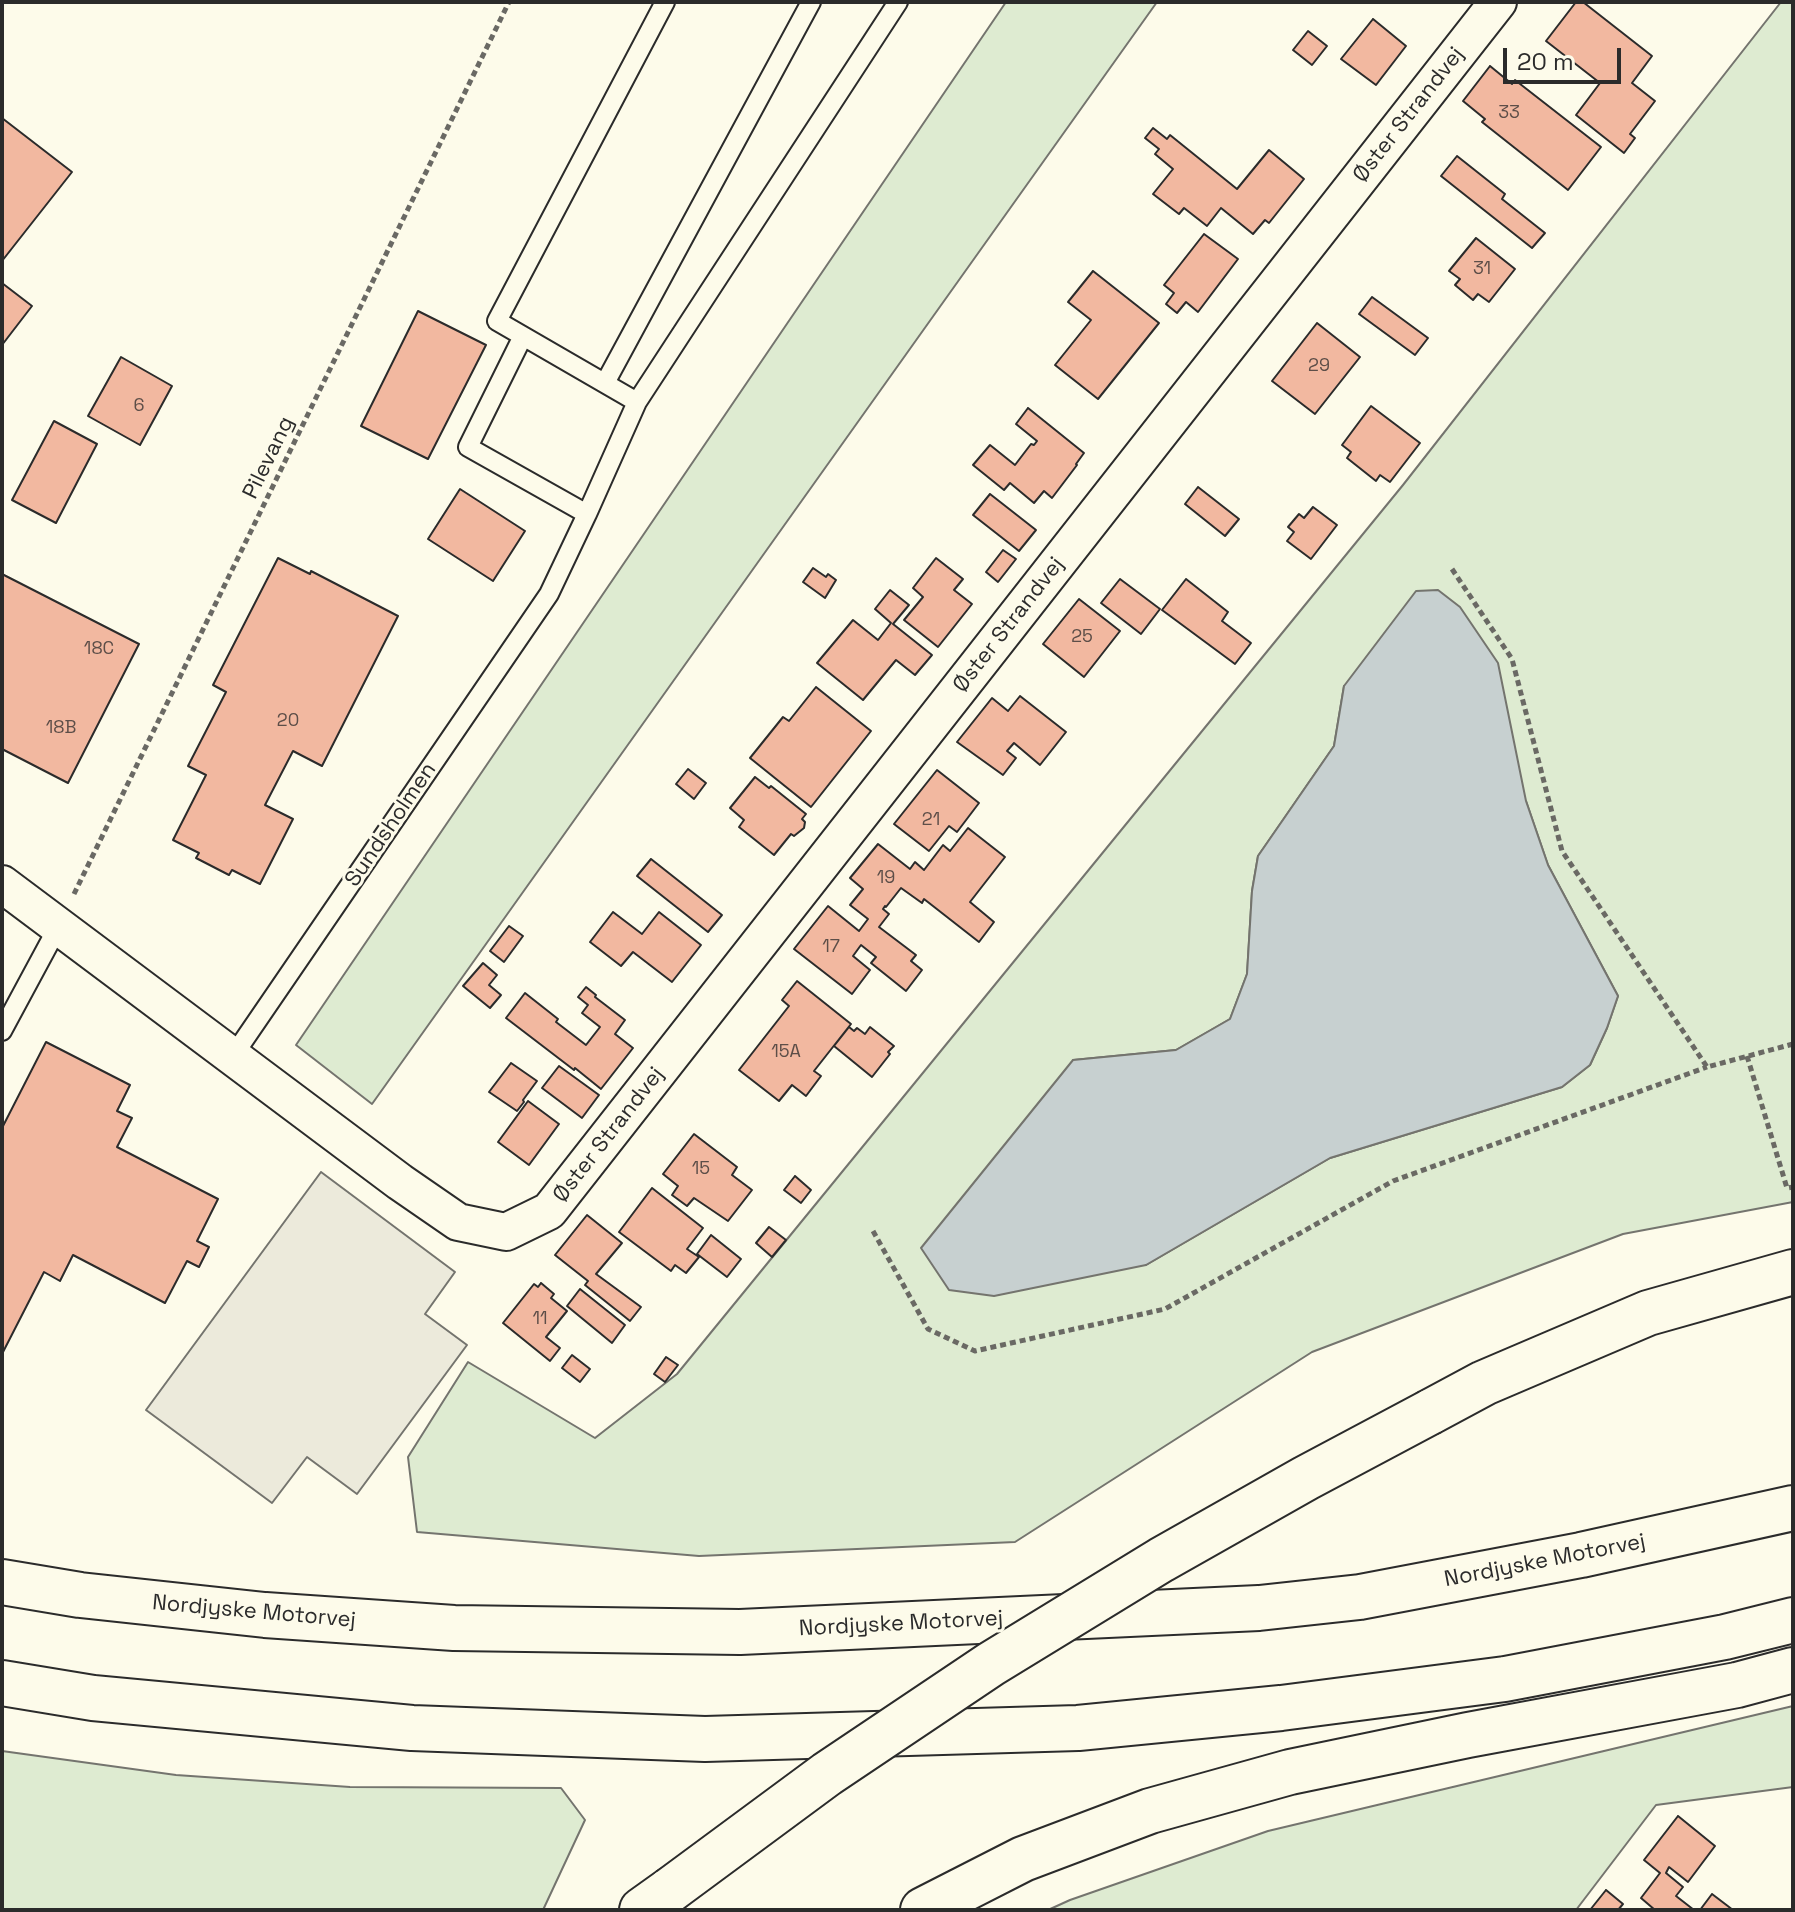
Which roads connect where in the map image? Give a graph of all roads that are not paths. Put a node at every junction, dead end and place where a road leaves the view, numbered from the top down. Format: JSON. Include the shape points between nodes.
{"nodes":[{"id":1,"x":665,"y":2,"type":"edge"},
{"id":2,"x":811,"y":2,"type":"edge"},
{"id":3,"x":898,"y":2,"type":"edge"},
{"id":4,"x":1498,"y":2,"type":"edge"},
{"id":5,"x":523,"y":336,"type":"junction"},
{"id":6,"x":605,"y":383,"type":"junction"},
{"id":7,"x":637,"y":402,"type":"junction"},
{"id":8,"x":587,"y":514,"type":"junction"},
{"id":9,"x":2,"y":884,"type":"edge"},
{"id":10,"x":58,"y":927,"type":"junction"},
{"id":11,"x":2,"y":1031,"type":"edge"},
{"id":12,"x":233,"y":1056,"type":"junction"},
{"id":13,"x":1793,"y":1272,"type":"edge"},
{"id":14,"x":1793,"y":1508,"type":"edge"},
{"id":15,"x":2,"y":1582,"type":"edge"},
{"id":16,"x":1793,"y":1620,"type":"edge"},
{"id":17,"x":1793,"y":1670,"type":"edge"},
{"id":18,"x":2,"y":1683,"type":"edge"},
{"id":19,"x":656,"y":1900,"type":"edge"},
{"id":20,"x":923,"y":1910,"type":"edge"}],
"edges":[{"from":1,"to":5,"type":"lane","via":[[497,321]]},
{"from":2,"to":6,"type":"lane"},
{"from":3,"to":7,"type":"lane","name":"Sundsholmen"},
{"from":4,"to":12,"type":"street","name":"Øster Strandvej","via":[[549,1211],[506,1232],[458,1222]]},
{"from":5,"to":6,"type":"lane"},
{"from":5,"to":8,"type":"lane","via":[[468,447]]},
{"from":6,"to":7,"type":"lane"},
{"from":7,"to":8,"type":"lane","name":"Sundsholmen"},
{"from":8,"to":12,"type":"lane","name":"Sundsholmen","via":[[549,594]]},
{"from":9,"to":10,"type":"street"},
{"from":10,"to":11,"type":"lane"},
{"from":10,"to":12,"type":"street"},
{"from":13,"to":19,"type":"highway","bridge":true,"via":[[1648,1313],[1484,1383],[1306,1478],[991,1664],[827,1774]]},
{"from":14,"to":15,"type":"highway","name":"Nordjyske Motorvej","via":[[1360,1597],[1259,1608],[740,1632],[438,1627],[249,1613]]},
{"from":16,"to":18,"type":"highway","via":[[1505,1679],[1078,1728],[705,1739],[412,1728],[93,1698]]},
{"from":17,"to":20,"type":"highway","via":[[1276,1776],[1150,1811],[1038,1854]]}]}
